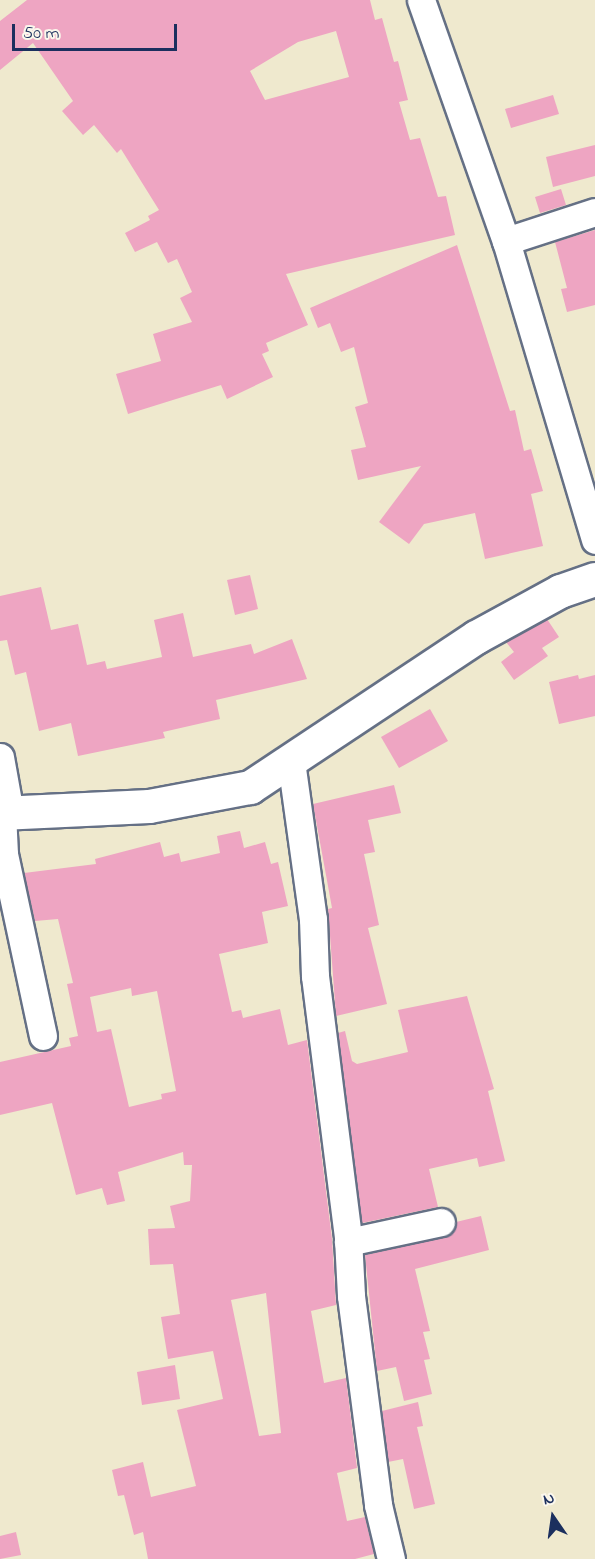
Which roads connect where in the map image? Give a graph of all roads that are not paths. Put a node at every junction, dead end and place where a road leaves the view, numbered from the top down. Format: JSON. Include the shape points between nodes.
{"nodes":[{"id":1,"x":425,"y":2,"type":"edge"},
{"id":2,"x":595,"y":212,"type":"edge"},
{"id":3,"x":506,"y":241,"type":"junction"},
{"id":4,"x":595,"y":540,"type":"edge"},
{"id":5,"x":595,"y":579,"type":"edge"},
{"id":6,"x":0,"y":757,"type":"edge"},
{"id":7,"x":291,"y":761,"type":"junction"},
{"id":8,"x":4,"y":813,"type":"edge"},
{"id":9,"x":43,"y":1036,"type":"dead end"},
{"id":10,"x":441,"y":1222,"type":"dead end"},
{"id":11,"x":348,"y":1242,"type":"junction"},
{"id":12,"x":391,"y":1559,"type":"edge"}],
"edges":[{"from":1,"to":3,"type":"street"},
{"from":2,"to":3,"type":"street"},
{"from":3,"to":4,"type":"street"},
{"from":5,"to":7,"type":"highway","via":[[560,591],[476,637]]},
{"from":6,"to":8,"type":"street"},
{"from":7,"to":8,"type":"highway","via":[[250,787],[207,797],[148,806]]},
{"from":7,"to":11,"type":"street","via":[[313,919],[315,976]]},
{"from":8,"to":9,"type":"street","via":[[4,854]]},
{"from":10,"to":11,"type":"street"},
{"from":11,"to":12,"type":"street","via":[[351,1296],[378,1506]]}]}
